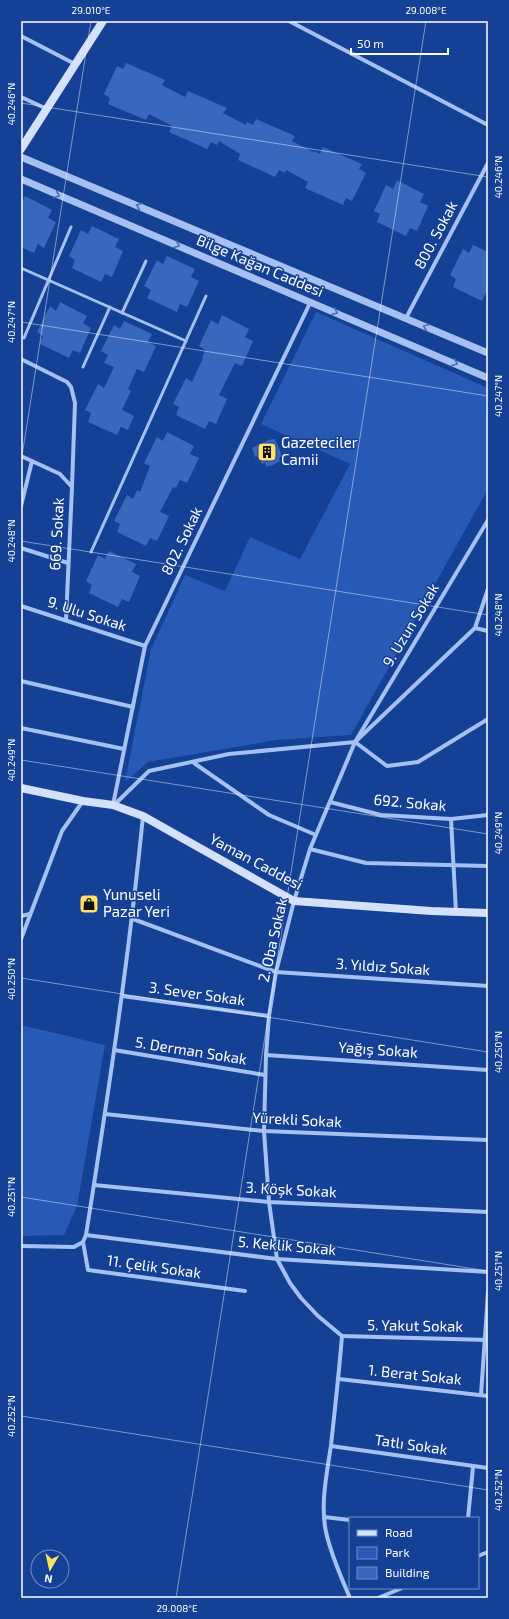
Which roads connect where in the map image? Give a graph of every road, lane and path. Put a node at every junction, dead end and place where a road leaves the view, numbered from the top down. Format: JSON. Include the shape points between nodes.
{"nodes":[{"id":1,"x":103,"y":21,"type":"edge"},
{"id":2,"x":289,"y":21,"type":"edge"},
{"id":3,"x":21,"y":36,"type":"edge"},
{"id":4,"x":75,"y":64,"type":"junction"},
{"id":5,"x":21,"y":97,"type":"edge"},
{"id":6,"x":47,"y":108,"type":"junction"},
{"id":7,"x":488,"y":125,"type":"edge"},
{"id":8,"x":21,"y":148,"type":"edge"},
{"id":9,"x":21,"y":157,"type":"edge"},
{"id":10,"x":488,"y":163,"type":"edge"},
{"id":11,"x":21,"y":180,"type":"edge"},
{"id":12,"x":71,"y":226,"type":"dead end"},
{"id":13,"x":146,"y":261,"type":"dead end"},
{"id":14,"x":21,"y":268,"type":"edge"},
{"id":15,"x":48,"y":280,"type":"junction"},
{"id":16,"x":206,"y":296,"type":"dead end"},
{"id":17,"x":311,"y":301,"type":"junction"},
{"id":18,"x":110,"y":307,"type":"junction"},
{"id":19,"x":122,"y":312,"type":"junction"},
{"id":20,"x":406,"y":318,"type":"junction"},
{"id":21,"x":24,"y":338,"type":"dead end"},
{"id":22,"x":186,"y":341,"type":"junction"},
{"id":23,"x":488,"y":353,"type":"edge"},
{"id":24,"x":21,"y":359,"type":"edge"},
{"id":25,"x":83,"y":367,"type":"dead end"},
{"id":26,"x":488,"y":378,"type":"edge"},
{"id":27,"x":21,"y":456,"type":"edge"},
{"id":28,"x":32,"y":461,"type":"junction"},
{"id":29,"x":72,"y":487,"type":"junction"},
{"id":30,"x":21,"y":506,"type":"edge"},
{"id":31,"x":488,"y":520,"type":"edge"},
{"id":32,"x":21,"y":548,"type":"edge"},
{"id":33,"x":91,"y":552,"type":"dead end"},
{"id":34,"x":68,"y":563,"type":"junction"},
{"id":35,"x":488,"y":589,"type":"edge"},
{"id":36,"x":21,"y":606,"type":"edge"},
{"id":37,"x":66,"y":620,"type":"junction"},
{"id":38,"x":475,"y":628,"type":"junction"},
{"id":39,"x":488,"y":631,"type":"edge"},
{"id":40,"x":145,"y":646,"type":"junction"},
{"id":41,"x":21,"y":681,"type":"edge"},
{"id":42,"x":133,"y":707,"type":"junction"},
{"id":43,"x":488,"y":719,"type":"edge"},
{"id":44,"x":21,"y":728,"type":"edge"},
{"id":45,"x":354,"y":742,"type":"junction"},
{"id":46,"x":124,"y":749,"type":"junction"},
{"id":47,"x":194,"y":763,"type":"junction"},
{"id":48,"x":21,"y":788,"type":"edge"},
{"id":49,"x":83,"y":801,"type":"junction"},
{"id":50,"x":330,"y":802,"type":"junction"},
{"id":51,"x":113,"y":805,"type":"junction"},
{"id":52,"x":488,"y":815,"type":"edge"},
{"id":53,"x":144,"y":816,"type":"junction"},
{"id":54,"x":451,"y":819,"type":"junction"},
{"id":55,"x":316,"y":835,"type":"junction"},
{"id":56,"x":310,"y":849,"type":"junction"},
{"id":57,"x":453,"y":865,"type":"junction"},
{"id":58,"x":488,"y":866,"type":"edge"},
{"id":59,"x":294,"y":901,"type":"junction"},
{"id":60,"x":456,"y":912,"type":"junction"},
{"id":61,"x":30,"y":914,"type":"junction"},
{"id":62,"x":488,"y":914,"type":"edge"},
{"id":63,"x":21,"y":916,"type":"edge"},
{"id":64,"x":132,"y":919,"type":"junction"},
{"id":65,"x":21,"y":939,"type":"edge"},
{"id":66,"x":276,"y":972,"type":"junction"},
{"id":67,"x":488,"y":986,"type":"edge"},
{"id":68,"x":122,"y":996,"type":"junction"},
{"id":69,"x":269,"y":1016,"type":"junction"},
{"id":70,"x":114,"y":1050,"type":"junction"},
{"id":71,"x":266,"y":1055,"type":"junction"},
{"id":72,"x":488,"y":1070,"type":"edge"},
{"id":73,"x":265,"y":1075,"type":"junction"},
{"id":74,"x":105,"y":1114,"type":"junction"},
{"id":75,"x":264,"y":1131,"type":"junction"},
{"id":76,"x":488,"y":1140,"type":"edge"},
{"id":77,"x":94,"y":1185,"type":"junction"},
{"id":78,"x":269,"y":1202,"type":"junction"},
{"id":79,"x":488,"y":1212,"type":"edge"},
{"id":80,"x":86,"y":1235,"type":"junction"},
{"id":81,"x":83,"y":1242,"type":"junction"},
{"id":82,"x":21,"y":1246,"type":"edge"},
{"id":83,"x":277,"y":1259,"type":"junction"},
{"id":84,"x":488,"y":1272,"type":"edge"},
{"id":85,"x":245,"y":1291,"type":"dead end"},
{"id":86,"x":488,"y":1293,"type":"edge"},
{"id":87,"x":342,"y":1336,"type":"junction"},
{"id":88,"x":487,"y":1340,"type":"edge"},
{"id":89,"x":339,"y":1379,"type":"junction"},
{"id":90,"x":481,"y":1395,"type":"junction"},
{"id":91,"x":488,"y":1396,"type":"edge"},
{"id":92,"x":331,"y":1446,"type":"junction"},
{"id":93,"x":473,"y":1467,"type":"junction"},
{"id":94,"x":488,"y":1468,"type":"edge"},
{"id":95,"x":324,"y":1517,"type":"junction"},
{"id":96,"x":468,"y":1517,"type":"edge"},
{"id":97,"x":349,"y":1520,"type":"edge"},
{"id":98,"x":400,"y":1589,"type":"edge"},
{"id":99,"x":350,"y":1598,"type":"edge"},
{"id":100,"x":378,"y":1598,"type":"edge"}],
"edges":[{"from":1,"to":4,"type":"main road"},
{"from":2,"to":7,"type":"street"},
{"from":3,"to":4,"type":"street"},
{"from":4,"to":6,"type":"main road"},
{"from":5,"to":6,"type":"street"},
{"from":6,"to":8,"type":"main road"},
{"from":20,"to":9,"type":"street","name":"Bilge Kağan Caddesi","one_way":true},
{"from":10,"to":20,"type":"street","name":"800. Sokak"},
{"from":11,"to":17,"type":"street","name":"Bilge Kağan Caddesi","one_way":true},
{"from":12,"to":15,"type":"lane"},
{"from":13,"to":19,"type":"lane"},
{"from":14,"to":15,"type":"lane"},
{"from":15,"to":18,"type":"lane"},
{"from":15,"to":21,"type":"lane"},
{"from":16,"to":22,"type":"lane"},
{"from":17,"to":26,"type":"street","name":"Bilge Kağan Caddesi","one_way":true},
{"from":17,"to":40,"type":"street","name":"802. Sokak"},
{"from":18,"to":19,"type":"lane"},
{"from":18,"to":25,"type":"lane"},
{"from":19,"to":22,"type":"lane"},
{"from":23,"to":20,"type":"street","name":"Bilge Kağan Caddesi","one_way":true},
{"from":22,"to":33,"type":"lane"},
{"from":24,"to":29,"type":"street","via":[[67,382],[71,387],[75,403]]},
{"from":27,"to":28,"type":"street","name":"669. Sokak"},
{"from":28,"to":29,"type":"street","name":"669. Sokak","via":[[60,474]]},
{"from":28,"to":30,"type":"street"},
{"from":29,"to":34,"type":"street","name":"669. Sokak"},
{"from":31,"to":45,"type":"street","name":"9. Uzun Sokak"},
{"from":32,"to":34,"type":"street"},
{"from":34,"to":37,"type":"street","name":"669. Sokak"},
{"from":35,"to":38,"type":"street"},
{"from":36,"to":37,"type":"street","name":"9. Ulu Sokak"},
{"from":37,"to":40,"type":"street","name":"9. Ulu Sokak"},
{"from":38,"to":39,"type":"street"},
{"from":38,"to":45,"type":"street"},
{"from":40,"to":42,"type":"street","name":"802. Sokak"},
{"from":41,"to":42,"type":"street"},
{"from":42,"to":46,"type":"street","name":"802. Sokak"},
{"from":43,"to":45,"type":"street","via":[[418,762],[387,766]]},
{"from":44,"to":46,"type":"street"},
{"from":45,"to":47,"type":"street","via":[[228,754]]},
{"from":45,"to":50,"type":"street","name":"2. Oba Sokak"},
{"from":46,"to":51,"type":"street","name":"802. Sokak"},
{"from":47,"to":51,"type":"street","via":[[150,771]]},
{"from":47,"to":55,"type":"street","via":[[270,814]]},
{"from":48,"to":49,"type":"main road","name":"Yaman Caddesi"},
{"from":49,"to":51,"type":"main road","name":"Yaman Caddesi"},
{"from":49,"to":61,"type":"street","via":[[62,831]]},
{"from":50,"to":54,"type":"street","name":"692. Sokak","via":[[381,815]]},
{"from":50,"to":55,"type":"street","name":"2. Oba Sokak"},
{"from":51,"to":53,"type":"main road","name":"Yaman Caddesi"},
{"from":52,"to":54,"type":"street","name":"692. Sokak"},
{"from":53,"to":59,"type":"main road","name":"Yaman Caddesi"},
{"from":53,"to":64,"type":"street"},
{"from":54,"to":57,"type":"street"},
{"from":55,"to":56,"type":"street","name":"2. Oba Sokak"},
{"from":56,"to":57,"type":"street","via":[[366,863]]},
{"from":56,"to":59,"type":"street","name":"2. Oba Sokak"},
{"from":57,"to":58,"type":"street"},
{"from":57,"to":60,"type":"street"},
{"from":59,"to":60,"type":"main road","name":"Yaman Caddesi"},
{"from":59,"to":66,"type":"street","name":"2. Oba Sokak"},
{"from":60,"to":62,"type":"main road","name":"Yaman Caddesi"},
{"from":61,"to":63,"type":"street"},
{"from":61,"to":65,"type":"street"},
{"from":64,"to":66,"type":"street","name":"3. Yıldız Sokak"},
{"from":64,"to":68,"type":"street"},
{"from":66,"to":67,"type":"street","name":"3. Yıldız Sokak"},
{"from":66,"to":69,"type":"street","name":"2. Oba Sokak"},
{"from":68,"to":69,"type":"street","name":"3. Sever Sokak"},
{"from":68,"to":70,"type":"street"},
{"from":69,"to":71,"type":"street","name":"2. Oba Sokak"},
{"from":70,"to":73,"type":"street","name":"5. Derman Sokak"},
{"from":70,"to":74,"type":"street"},
{"from":71,"to":72,"type":"street","name":"Yağış Sokak"},
{"from":71,"to":73,"type":"street","name":"2. Oba Sokak"},
{"from":73,"to":75,"type":"street","name":"2. Oba Sokak"},
{"from":74,"to":75,"type":"street","name":"Yürekli Sokak"},
{"from":74,"to":77,"type":"street"},
{"from":75,"to":76,"type":"street","name":"Yürekli Sokak"},
{"from":75,"to":78,"type":"street","name":"2. Oba Sokak"},
{"from":77,"to":78,"type":"street","name":"3. Köşk Sokak"},
{"from":77,"to":80,"type":"street"},
{"from":78,"to":79,"type":"street","name":"3. Köşk Sokak"},
{"from":78,"to":83,"type":"street","name":"2. Oba Sokak"},
{"from":80,"to":81,"type":"street"},
{"from":80,"to":83,"type":"street","name":"5. Keklik Sokak"},
{"from":81,"to":82,"type":"street","via":[[74,1247]]},
{"from":81,"to":85,"type":"street","name":"11. Çelik Sokak","via":[[88,1270]]},
{"from":83,"to":84,"type":"street","name":"5. Keklik Sokak"},
{"from":83,"to":87,"type":"street","via":[[301,1298]]},
{"from":86,"to":88,"type":"street"},
{"from":87,"to":88,"type":"street","name":"5. Yakut Sokak"},
{"from":87,"to":89,"type":"street"},
{"from":88,"to":90,"type":"street"},
{"from":89,"to":90,"type":"street","name":"1. Berat Sokak"},
{"from":89,"to":92,"type":"street"},
{"from":90,"to":91,"type":"street","name":"1. Berat Sokak"},
{"from":92,"to":93,"type":"street","name":"Tatlı Sokak"},
{"from":92,"to":95,"type":"street"},
{"from":93,"to":94,"type":"street","name":"Tatlı Sokak"},
{"from":93,"to":96,"type":"street"},
{"from":95,"to":97,"type":"street"},
{"from":95,"to":99,"type":"street","via":[[326,1533]]},
{"from":98,"to":100,"type":"street"}]}
